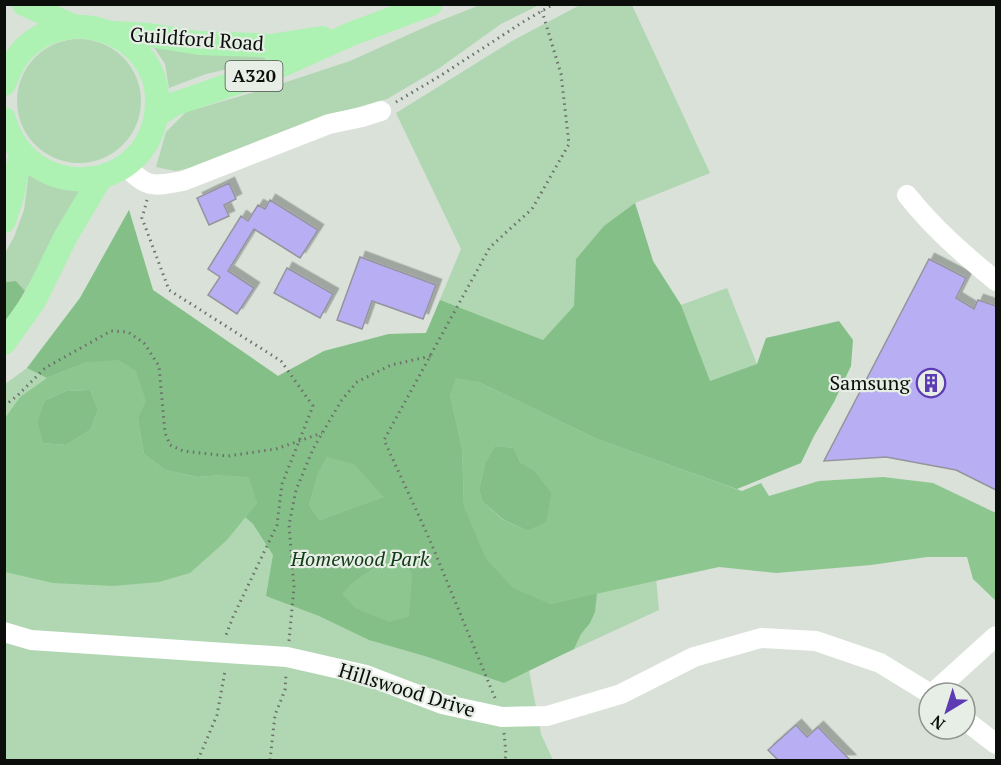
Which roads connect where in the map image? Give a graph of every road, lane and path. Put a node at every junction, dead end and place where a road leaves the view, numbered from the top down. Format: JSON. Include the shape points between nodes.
{"nodes":[{"id":1,"x":24,"y":4,"type":"edge"},
{"id":2,"x":431,"y":4,"type":"edge"},
{"id":3,"x":554,"y":4,"type":"edge"},
{"id":4,"x":542,"y":11,"type":"junction"},
{"id":5,"x":71,"y":25,"type":"junction"},
{"id":6,"x":114,"y":33,"type":"junction"},
{"id":7,"x":351,"y":34,"type":"junction"},
{"id":8,"x":4,"y":84,"type":"edge"},
{"id":9,"x":381,"y":111,"type":"joint"},
{"id":10,"x":156,"y":116,"type":"junction"},
{"id":11,"x":4,"y":119,"type":"edge"},
{"id":12,"x":21,"y":152,"type":"junction"},
{"id":13,"x":124,"y":165,"type":"junction"},
{"id":14,"x":101,"y":177,"type":"junction"},
{"id":15,"x":151,"y":184,"type":"junction"},
{"id":16,"x":907,"y":195,"type":"dead end"},
{"id":17,"x":4,"y":221,"type":"edge"},
{"id":18,"x":996,"y":281,"type":"edge"},
{"id":19,"x":4,"y":343,"type":"edge"},
{"id":20,"x":431,"y":356,"type":"junction"},
{"id":21,"x":4,"y":406,"type":"edge"},
{"id":22,"x":322,"y":433,"type":"junction"},
{"id":23,"x":300,"y":441,"type":"junction"},
{"id":24,"x":4,"y":632,"type":"edge"},
{"id":25,"x":996,"y":636,"type":"edge"},
{"id":26,"x":225,"y":637,"type":"dead end"},
{"id":27,"x":289,"y":645,"type":"dead end"},
{"id":28,"x":226,"y":662,"type":"dead end"},
{"id":29,"x":286,"y":674,"type":"dead end"},
{"id":30,"x":945,"y":681,"type":"edge"},
{"id":31,"x":917,"y":685,"type":"edge"},
{"id":32,"x":502,"y":717,"type":"junction"},
{"id":33,"x":977,"y":729,"type":"edge"},
{"id":34,"x":996,"y":744,"type":"edge"},
{"id":35,"x":198,"y":760,"type":"edge"},
{"id":36,"x":270,"y":760,"type":"edge"},
{"id":37,"x":505,"y":760,"type":"edge"}],
"edges":[{"from":1,"to":5,"type":"main road","number":"A320"},
{"from":2,"to":7,"type":"main road","name":"Guildford Road","number":"A320"},
{"from":3,"to":4,"type":"path"},
{"from":4,"to":9,"type":"path"},
{"from":4,"to":20,"type":"path","via":[[561,74],[569,144],[532,209],[490,247]]},
{"from":5,"to":6,"type":"main road","number":"A320"},
{"from":5,"to":8,"type":"main road","number":"A320","via":[[36,38],[11,66]]},
{"from":6,"to":7,"type":"main road","name":"Guildford Road","number":"A320","via":[[270,46]]},
{"from":6,"to":10,"type":"main road","number":"A320","via":[[128,41],[148,65],[157,95]]},
{"from":7,"to":10,"type":"main road","name":"Guildford Road","number":"A320","via":[[261,74],[174,104]]},
{"from":9,"to":15,"type":"street","via":[[329,124],[183,181]]},
{"from":10,"to":13,"type":"main road","number":"A320","via":[[149,139]]},
{"from":11,"to":12,"type":"main road","number":"A320"},
{"from":12,"to":14,"type":"main road","number":"A320","via":[[49,173],[83,180]]},
{"from":12,"to":17,"type":"main road"},
{"from":13,"to":14,"type":"main road","number":"A320"},
{"from":13,"to":15,"type":"street","via":[[141,181]]},
{"from":14,"to":19,"type":"main road","via":[[34,301]]},
{"from":15,"to":23,"type":"path","via":[[142,218],[169,290],[281,361],[314,406]]},
{"from":16,"to":18,"type":"street","via":[[959,251]]},
{"from":20,"to":22,"type":"path","via":[[391,365],[357,382],[341,400]]},
{"from":20,"to":32,"type":"path","via":[[384,440]]},
{"from":21,"to":23,"type":"path","via":[[45,369],[111,331],[128,332],[144,342],[159,366],[165,433],[170,445],[183,451],[228,456]]},
{"from":22,"to":23,"type":"path"},
{"from":22,"to":27,"type":"path","via":[[296,490],[289,525],[294,587]]},
{"from":23,"to":26,"type":"path","via":[[282,484],[277,525]]},
{"from":24,"to":32,"type":"street","name":"Hillswood Drive","via":[[31,640],[287,657],[366,675],[442,704]]},
{"from":25,"to":30,"type":"street"},
{"from":28,"to":35,"type":"path","via":[[217,715]]},
{"from":29,"to":36,"type":"path","via":[[285,690],[275,716]]},
{"from":31,"to":32,"type":"street","name":"Hillswood Drive","via":[[880,663],[816,641],[760,638],[694,657],[621,694],[547,716]]},
{"from":32,"to":37,"type":"path"},
{"from":33,"to":34,"type":"street"}]}
